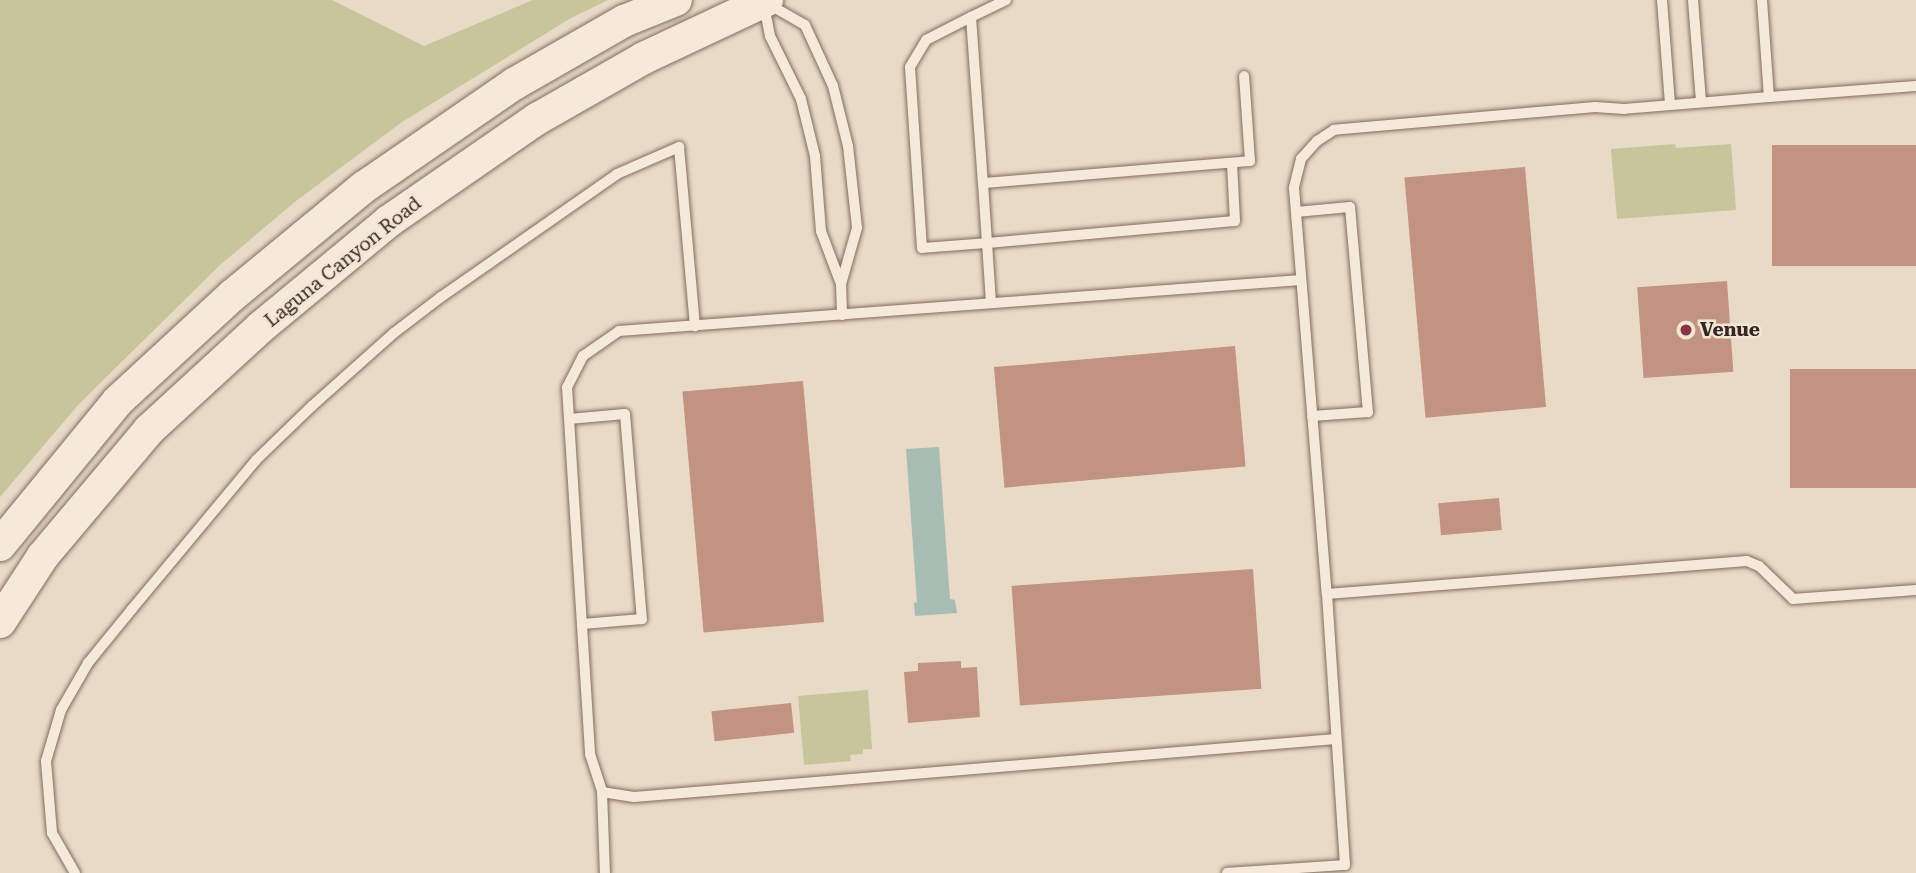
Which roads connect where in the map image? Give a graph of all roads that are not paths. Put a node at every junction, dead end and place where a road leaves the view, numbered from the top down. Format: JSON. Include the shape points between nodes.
{"nodes":[{"id":1,"x":676,"y":0,"type":"edge"},
{"id":2,"x":764,"y":0,"type":"edge"},
{"id":3,"x":1006,"y":0,"type":"edge"},
{"id":4,"x":1662,"y":0,"type":"edge"},
{"id":5,"x":1693,"y":0,"type":"edge"},
{"id":6,"x":1762,"y":0,"type":"edge"},
{"id":7,"x":971,"y":17,"type":"junction"},
{"id":8,"x":1244,"y":76,"type":"dead end"},
{"id":9,"x":1916,"y":86,"type":"edge"},
{"id":10,"x":1769,"y":97,"type":"junction"},
{"id":11,"x":1701,"y":102,"type":"junction"},
{"id":12,"x":1670,"y":104,"type":"junction"},
{"id":13,"x":1232,"y":163,"type":"junction"},
{"id":14,"x":983,"y":183,"type":"junction"},
{"id":15,"x":1296,"y":212,"type":"junction"},
{"id":16,"x":987,"y":243,"type":"junction"},
{"id":17,"x":1301,"y":280,"type":"junction"},
{"id":18,"x":841,"y":284,"type":"junction"},
{"id":19,"x":991,"y":303,"type":"junction"},
{"id":20,"x":842,"y":315,"type":"junction"},
{"id":21,"x":695,"y":326,"type":"junction"},
{"id":22,"x":1312,"y":416,"type":"junction"},
{"id":23,"x":569,"y":419,"type":"junction"},
{"id":24,"x":0,"y":545,"type":"edge"},
{"id":25,"x":1916,"y":590,"type":"edge"},
{"id":26,"x":1326,"y":594,"type":"junction"},
{"id":27,"x":0,"y":622,"type":"edge"},
{"id":28,"x":582,"y":624,"type":"junction"},
{"id":29,"x":1336,"y":739,"type":"junction"},
{"id":30,"x":602,"y":792,"type":"junction"},
{"id":31,"x":75,"y":873,"type":"edge"},
{"id":32,"x":605,"y":873,"type":"edge"},
{"id":33,"x":1227,"y":873,"type":"edge"}],
"edges":[{"from":1,"to":24,"type":"main road","via":[[624,21],[514,84],[363,187],[233,295],[118,401]]},
{"from":2,"to":18,"type":"lane","via":[[770,36],[801,99],[815,156],[821,231]]},
{"from":2,"to":18,"type":"lane","via":[[805,25],[833,86],[848,146],[857,228]]},
{"from":2,"to":27,"type":"main road","name":"Laguna Canyon Road","via":[[644,58],[537,119],[389,220],[261,327],[149,430],[43,556]]},
{"from":3,"to":7,"type":"lane"},
{"from":4,"to":12,"type":"lane"},
{"from":5,"to":11,"type":"lane"},
{"from":6,"to":10,"type":"lane"},
{"from":7,"to":14,"type":"lane"},
{"from":7,"to":16,"type":"lane","via":[[926,40],[909,67],[922,248]]},
{"from":8,"to":13,"type":"lane","via":[[1250,161]]},
{"from":9,"to":10,"type":"lane"},
{"from":10,"to":11,"type":"lane"},
{"from":11,"to":12,"type":"lane"},
{"from":12,"to":15,"type":"lane","via":[[1334,130],[1301,159],[1294,188]]},
{"from":13,"to":14,"type":"lane"},
{"from":13,"to":16,"type":"lane","via":[[1235,221]]},
{"from":14,"to":16,"type":"lane"},
{"from":15,"to":17,"type":"lane"},
{"from":15,"to":22,"type":"lane","via":[[1350,207],[1368,412]]},
{"from":16,"to":19,"type":"lane"},
{"from":17,"to":19,"type":"lane"},
{"from":17,"to":22,"type":"lane"},
{"from":18,"to":20,"type":"lane"},
{"from":19,"to":20,"type":"lane"},
{"from":20,"to":21,"type":"lane"},
{"from":21,"to":23,"type":"lane","via":[[619,331],[583,356],[567,387]]},
{"from":21,"to":31,"type":"lane","via":[[679,147],[617,174],[394,334],[247,469],[88,663],[61,710],[46,761],[52,833]]},
{"from":22,"to":26,"type":"lane"},
{"from":23,"to":28,"type":"lane"},
{"from":23,"to":28,"type":"lane","via":[[625,414],[642,619]]},
{"from":25,"to":26,"type":"lane","via":[[1793,599],[1759,566],[1747,561]]},
{"from":26,"to":29,"type":"lane"},
{"from":28,"to":30,"type":"lane","via":[[590,754]]},
{"from":29,"to":30,"type":"lane","via":[[634,797]]},
{"from":29,"to":33,"type":"lane","via":[[1345,865]]},
{"from":30,"to":32,"type":"lane"}]}
